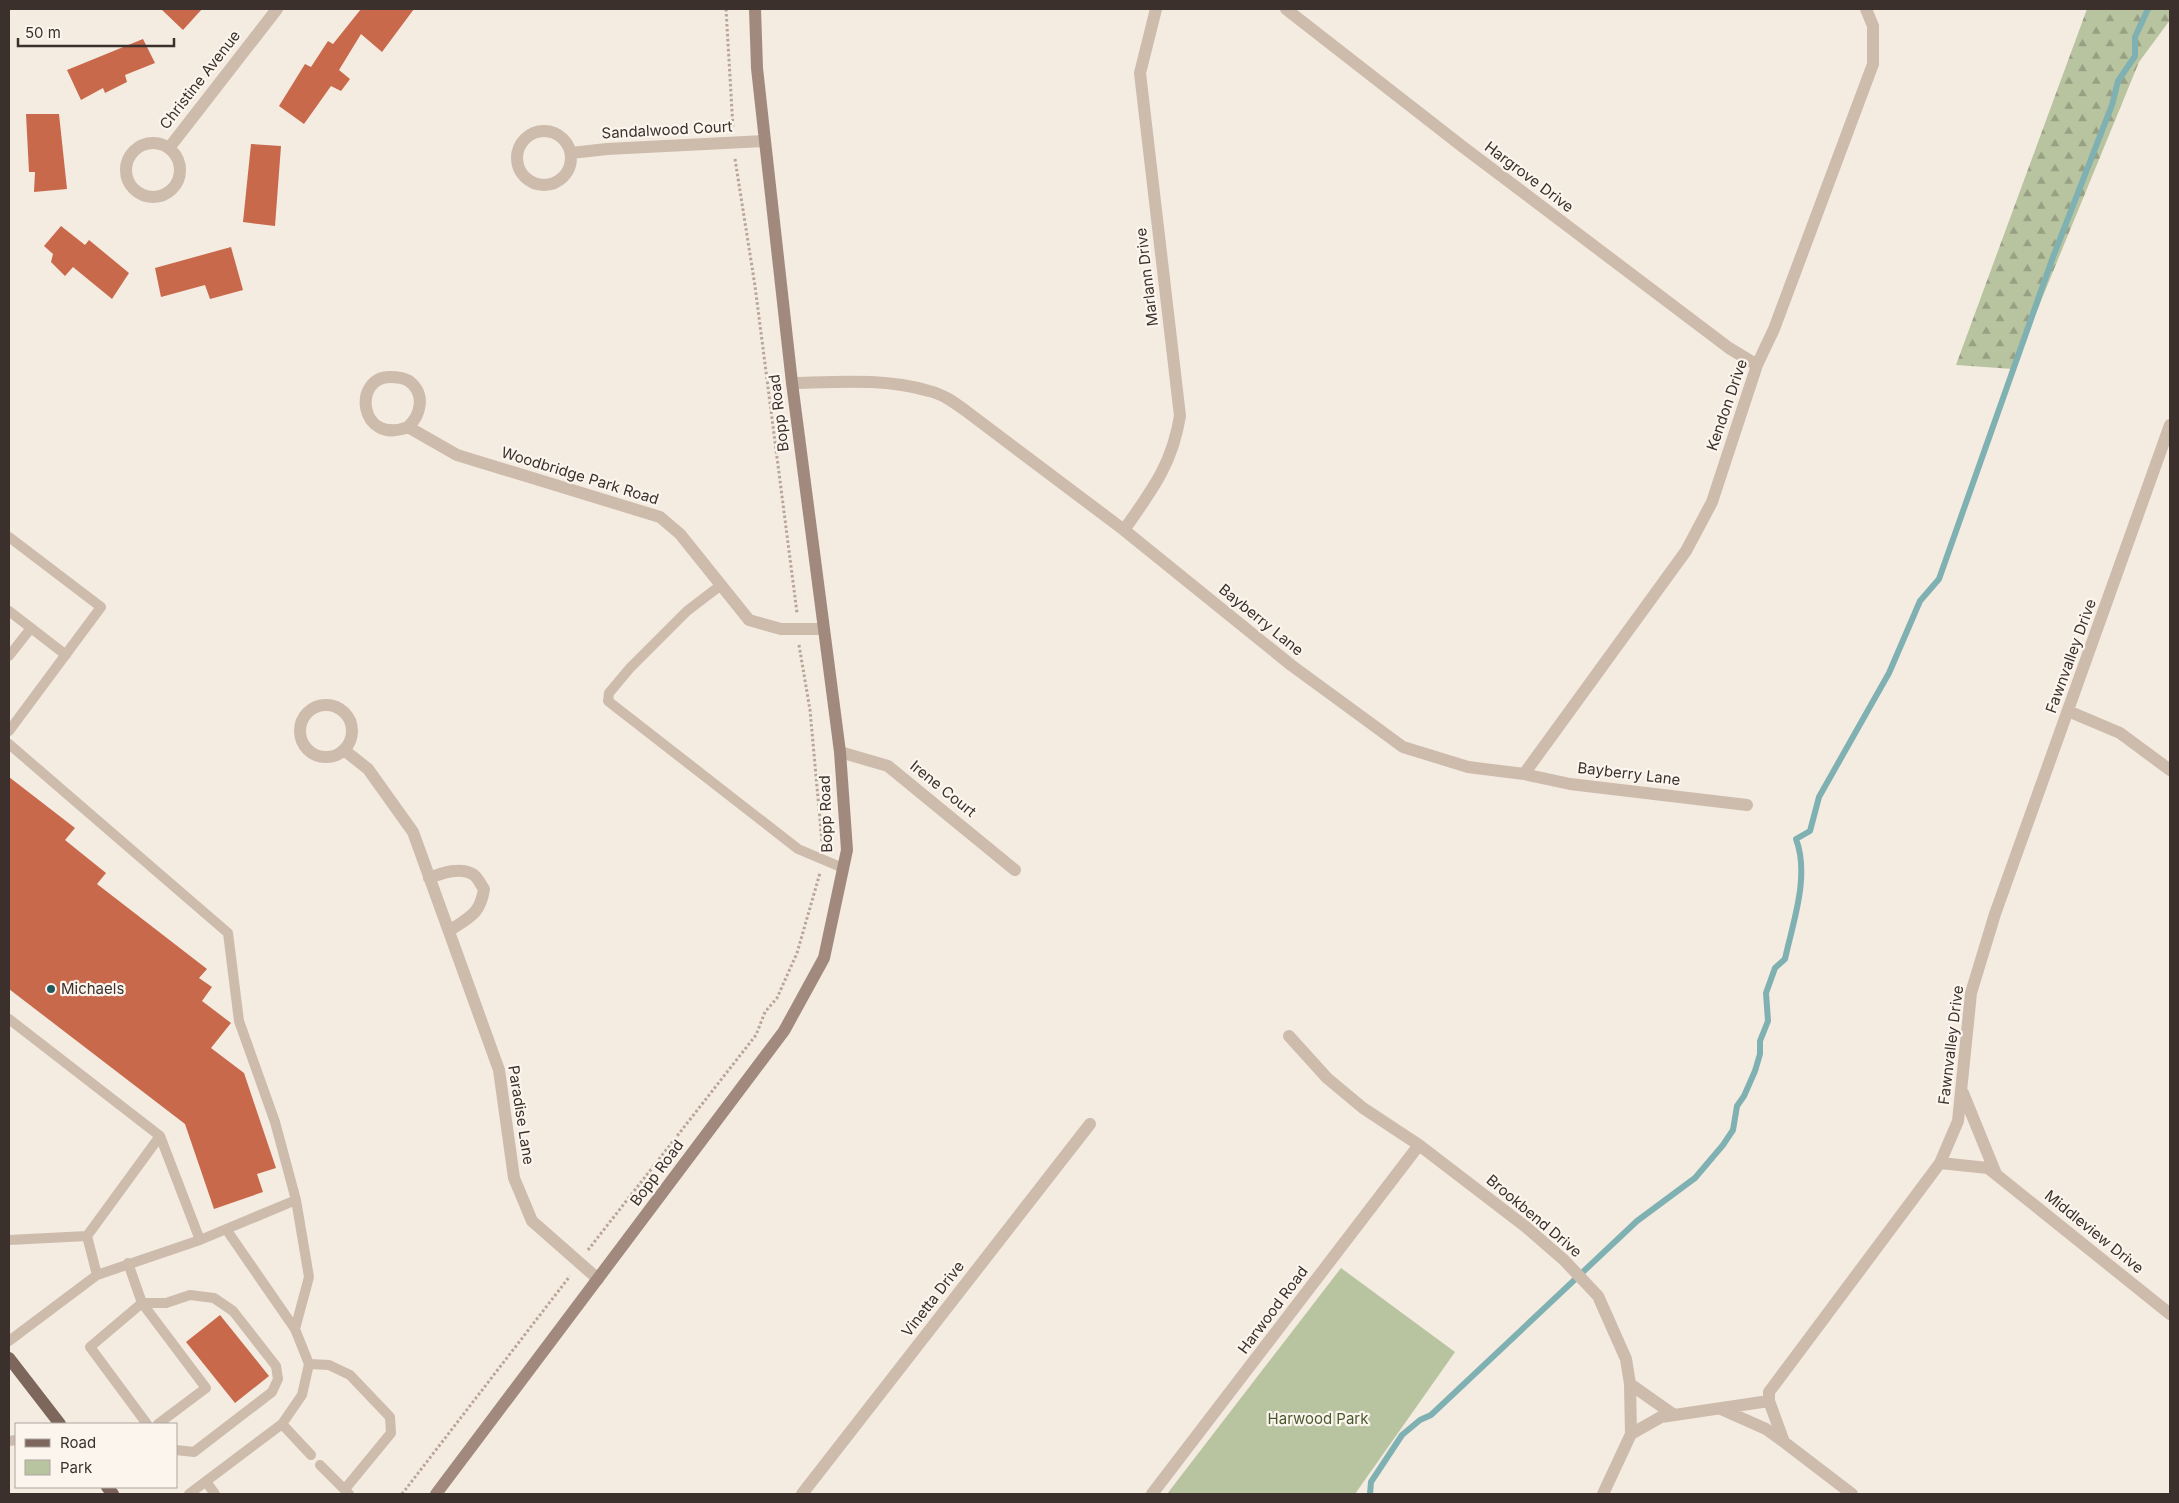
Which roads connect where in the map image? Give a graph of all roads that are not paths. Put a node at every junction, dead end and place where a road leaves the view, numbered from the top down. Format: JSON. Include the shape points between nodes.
{"nodes":[{"id":1,"x":276,"y":9,"type":"edge"},
{"id":2,"x":755,"y":9,"type":"edge"},
{"id":3,"x":1156,"y":9,"type":"edge"},
{"id":4,"x":1286,"y":9,"type":"edge"},
{"id":5,"x":1866,"y":9,"type":"edge"},
{"id":6,"x":765,"y":141,"type":"junction"},
{"id":7,"x":168,"y":148,"type":"junction"},
{"id":8,"x":571,"y":153,"type":"junction"},
{"id":9,"x":1758,"y":365,"type":"junction"},
{"id":10,"x":792,"y":383,"type":"junction"},
{"id":11,"x":2170,"y":426,"type":"edge"},
{"id":12,"x":408,"y":427,"type":"junction"},
{"id":13,"x":1124,"y":530,"type":"junction"},
{"id":14,"x":9,"y":537,"type":"edge"},
{"id":15,"x":722,"y":585,"type":"junction"},
{"id":16,"x":9,"y":611,"type":"edge"},
{"id":17,"x":31,"y":628,"type":"junction"},
{"id":18,"x":822,"y":629,"type":"junction"},
{"id":19,"x":66,"y":655,"type":"junction"},
{"id":20,"x":9,"y":656,"type":"edge"},
{"id":21,"x":2068,"y":711,"type":"junction"},
{"id":22,"x":9,"y":731,"type":"edge"},
{"id":23,"x":9,"y":744,"type":"edge"},
{"id":24,"x":344,"y":750,"type":"junction"},
{"id":25,"x":840,"y":752,"type":"junction"},
{"id":26,"x":2170,"y":770,"type":"edge"},
{"id":27,"x":1524,"y":774,"type":"junction"},
{"id":28,"x":1747,"y":805,"type":"dead end"},
{"id":29,"x":843,"y":868,"type":"junction"},
{"id":30,"x":1015,"y":870,"type":"dead end"},
{"id":31,"x":429,"y":878,"type":"junction"},
{"id":32,"x":449,"y":930,"type":"junction"},
{"id":33,"x":9,"y":1019,"type":"edge"},
{"id":34,"x":1289,"y":1036,"type":"dead end"},
{"id":35,"x":1962,"y":1091,"type":"junction"},
{"id":36,"x":1090,"y":1124,"type":"dead end"},
{"id":37,"x":160,"y":1136,"type":"junction"},
{"id":38,"x":1419,"y":1145,"type":"junction"},
{"id":39,"x":1940,"y":1163,"type":"junction"},
{"id":40,"x":1997,"y":1176,"type":"junction"},
{"id":41,"x":296,"y":1200,"type":"junction"},
{"id":42,"x":226,"y":1229,"type":"junction"},
{"id":43,"x":88,"y":1236,"type":"junction"},
{"id":44,"x":9,"y":1240,"type":"edge"},
{"id":45,"x":200,"y":1240,"type":"junction"},
{"id":46,"x":128,"y":1263,"type":"junction"},
{"id":47,"x":97,"y":1275,"type":"junction"},
{"id":48,"x":598,"y":1279,"type":"junction"},
{"id":49,"x":142,"y":1304,"type":"junction"},
{"id":50,"x":2170,"y":1314,"type":"edge"},
{"id":51,"x":296,"y":1329,"type":"junction"},
{"id":52,"x":9,"y":1341,"type":"edge"},
{"id":53,"x":9,"y":1358,"type":"edge"},
{"id":54,"x":309,"y":1364,"type":"junction"},
{"id":55,"x":1630,"y":1384,"type":"junction"},
{"id":56,"x":1768,"y":1401,"type":"junction"},
{"id":57,"x":1721,"y":1410,"type":"junction"},
{"id":58,"x":1674,"y":1415,"type":"junction"},
{"id":59,"x":59,"y":1423,"type":"edge"},
{"id":60,"x":146,"y":1423,"type":"edge"},
{"id":61,"x":159,"y":1423,"type":"edge"},
{"id":62,"x":282,"y":1424,"type":"junction"},
{"id":63,"x":1631,"y":1434,"type":"junction"},
{"id":64,"x":1784,"y":1442,"type":"junction"},
{"id":65,"x":178,"y":1450,"type":"edge"},
{"id":66,"x":312,"y":1455,"type":"dead end"},
{"id":67,"x":320,"y":1465,"type":"dead end"},
{"id":68,"x":207,"y":1483,"type":"junction"},
{"id":69,"x":347,"y":1492,"type":"edge"},
{"id":70,"x":189,"y":1494,"type":"edge"},
{"id":71,"x":215,"y":1494,"type":"edge"},
{"id":72,"x":436,"y":1494,"type":"edge"},
{"id":73,"x":802,"y":1494,"type":"edge"},
{"id":74,"x":1152,"y":1494,"type":"edge"},
{"id":75,"x":1603,"y":1494,"type":"edge"},
{"id":76,"x":1852,"y":1494,"type":"edge"}],
"edges":[{"from":1,"to":7,"type":"street","name":"Christine Avenue"},
{"from":2,"to":6,"type":"street","name":"Bopp Road"},
{"from":3,"to":13,"type":"street","name":"Marlann Drive","via":[[1140,73],[1180,416],[1163,474]]},
{"from":4,"to":9,"type":"street","name":"Hargrove Drive","via":[[1580,236],[1729,348]]},
{"from":5,"to":9,"type":"street","name":"Kendon Drive","via":[[1873,26],[1873,64]]},
{"from":6,"to":8,"type":"street","name":"Sandalwood Court","via":[[607,148]]},
{"from":6,"to":10,"type":"street","name":"Bopp Road"},
{"from":7,"to":7,"type":"street","name":"Christine Avenue","via":[[147,144],[129,156],[125,166],[126,177],[139,193],[159,197],[176,186],[181,177],[181,166]]},
{"from":8,"to":8,"type":"street","via":[[570,168],[555,184],[537,186],[524,178],[518,168],[516,156],[521,142],[539,131],[552,132],[564,139]]},
{"from":9,"to":27,"type":"street","name":"Kendon Drive","via":[[1712,502],[1686,551]]},
{"from":10,"to":13,"type":"street","name":"Bayberry Lane","via":[[887,383],[930,391],[946,398]]},
{"from":10,"to":18,"type":"street","name":"Bopp Road"},
{"from":11,"to":21,"type":"street","name":"Fawnvalley Drive"},
{"from":12,"to":12,"type":"street","via":[[420,410],[416,389],[398,377],[378,380],[366,398],[365,409],[369,419],[387,431]]},
{"from":12,"to":15,"type":"street","name":"Woodbridge Park Road","via":[[457,455],[660,518],[680,534]]},
{"from":13,"to":27,"type":"street","name":"Bayberry Lane","via":[[1291,665],[1403,747],[1468,767]]},
{"from":14,"to":19,"type":"lane","via":[[101,608]]},
{"from":15,"to":18,"type":"street","name":"Woodbridge Park Road","via":[[749,620],[781,629]]},
{"from":15,"to":29,"type":"lane","via":[[687,611],[630,668],[608,692],[608,701],[798,848]]},
{"from":16,"to":17,"type":"lane"},
{"from":17,"to":19,"type":"lane"},
{"from":17,"to":20,"type":"lane"},
{"from":18,"to":25,"type":"street","name":"Bopp Road"},
{"from":19,"to":22,"type":"lane"},
{"from":21,"to":26,"type":"street","via":[[2120,733]]},
{"from":21,"to":35,"type":"street","name":"Fawnvalley Drive","via":[[1971,993]]},
{"from":23,"to":41,"type":"lane","via":[[228,934],[239,1020],[275,1122]]},
{"from":24,"to":24,"type":"street","via":[[352,732],[351,721],[345,712],[326,704],[308,711],[299,730],[306,749],[325,757],[335,756]]},
{"from":24,"to":31,"type":"street","name":"Paradise Lane","via":[[368,769],[413,832]]},
{"from":25,"to":29,"type":"street","name":"Bopp Road","via":[[847,850]]},
{"from":25,"to":30,"type":"street","name":"Irene Court","via":[[888,766]]},
{"from":27,"to":28,"type":"street","name":"Bayberry Lane","via":[[1570,784]]},
{"from":29,"to":48,"type":"street","name":"Bopp Road","via":[[824,958],[784,1031]]},
{"from":31,"to":32,"type":"street","name":"Paradise Lane"},
{"from":31,"to":32,"type":"street","via":[[444,872],[462,871],[474,875],[484,889],[482,904],[472,916]]},
{"from":32,"to":48,"type":"street","name":"Paradise Lane","via":[[499,1070],[514,1178],[532,1221]]},
{"from":33,"to":37,"type":"lane"},
{"from":34,"to":38,"type":"street","name":"Brookbend Drive","via":[[1327,1078],[1363,1108]]},
{"from":35,"to":39,"type":"street","name":"Fawnvalley Drive","via":[[1958,1121]]},
{"from":35,"to":40,"type":"street","name":"Middleview Drive"},
{"from":36,"to":73,"type":"street","name":"Vinetta Drive"},
{"from":37,"to":43,"type":"lane"},
{"from":37,"to":45,"type":"lane"},
{"from":38,"to":55,"type":"street","name":"Brookbend Drive","via":[[1526,1227],[1598,1296],[1626,1359]]},
{"from":38,"to":74,"type":"street","name":"Harwood Road"},
{"from":39,"to":40,"type":"street","name":"Middleview Drive","via":[[1988,1168]]},
{"from":39,"to":56,"type":"street","name":"Fawnvalley Drive","via":[[1769,1392]]},
{"from":40,"to":50,"type":"street","name":"Middleview Drive"},
{"from":41,"to":42,"type":"lane"},
{"from":41,"to":51,"type":"lane","via":[[309,1277]]},
{"from":42,"to":45,"type":"lane"},
{"from":42,"to":51,"type":"lane"},
{"from":43,"to":44,"type":"lane"},
{"from":43,"to":47,"type":"lane"},
{"from":45,"to":46,"type":"lane"},
{"from":46,"to":47,"type":"lane"},
{"from":46,"to":49,"type":"lane"},
{"from":47,"to":52,"type":"lane"},
{"from":48,"to":72,"type":"street","name":"Bopp Road"},
{"from":49,"to":60,"type":"lane","via":[[90,1347]]},
{"from":49,"to":61,"type":"lane","via":[[206,1388]]},
{"from":49,"to":65,"type":"lane","via":[[166,1303],[190,1295],[214,1298],[233,1311],[276,1366],[278,1379],[272,1392],[194,1452]]},
{"from":51,"to":54,"type":"lane"},
{"from":53,"to":59,"type":"main road"},
{"from":54,"to":62,"type":"lane","via":[[302,1395]]},
{"from":54,"to":69,"type":"lane","via":[[329,1365],[350,1375],[390,1417],[392,1433]]},
{"from":55,"to":58,"type":"street"},
{"from":55,"to":63,"type":"street","name":"Brookbend Drive"},
{"from":56,"to":57,"type":"street"},
{"from":56,"to":64,"type":"street"},
{"from":57,"to":58,"type":"street"},
{"from":57,"to":64,"type":"street","via":[[1766,1429]]},
{"from":58,"to":63,"type":"street","via":[[1661,1417]]},
{"from":62,"to":66,"type":"lane"},
{"from":62,"to":68,"type":"lane"},
{"from":63,"to":75,"type":"street"},
{"from":64,"to":76,"type":"street"},
{"from":67,"to":69,"type":"lane"},
{"from":68,"to":70,"type":"lane"},
{"from":68,"to":71,"type":"lane"}]}
